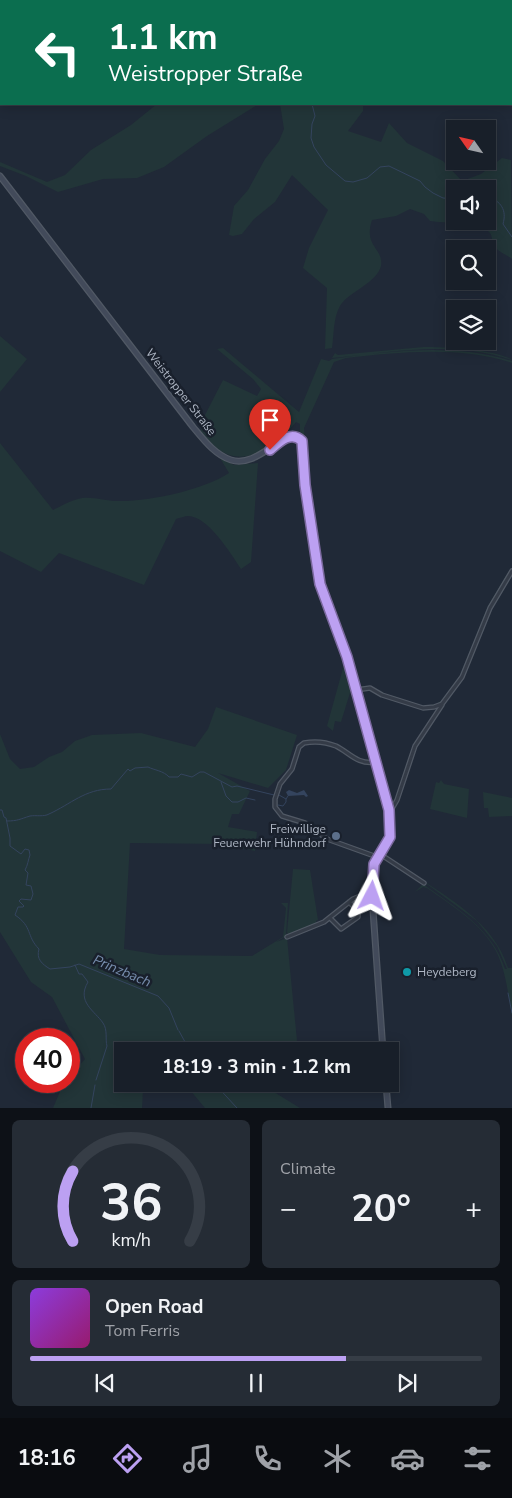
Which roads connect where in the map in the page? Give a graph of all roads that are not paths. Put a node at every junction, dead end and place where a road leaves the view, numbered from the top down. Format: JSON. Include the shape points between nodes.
{"nodes":[{"id":1,"x":0,"y":176,"type":"edge"},
{"id":2,"x":512,"y":571,"type":"edge"},
{"id":3,"x":356,"y":690,"type":"junction"},
{"id":4,"x":442,"y":704,"type":"junction"},
{"id":5,"x":376,"y":762,"type":"junction"},
{"id":6,"x":389,"y":810,"type":"junction"},
{"id":7,"x":378,"y":855,"type":"junction"},
{"id":8,"x":424,"y":883,"type":"dead end"},
{"id":9,"x":372,"y":891,"type":"junction"},
{"id":10,"x":349,"y":902,"type":"junction"},
{"id":11,"x":330,"y":918,"type":"junction"},
{"id":12,"x":287,"y":937,"type":"dead end"},
{"id":13,"x":382,"y":1042,"type":"edge"},
{"id":14,"x":387,"y":1092,"type":"edge"},
{"id":15,"x":388,"y":1108,"type":"edge"}],
"edges":[{"from":1,"to":3,"type":"street","name":"Weistropper Straße","via":[[193,427],[216,451],[230,460],[240,461],[259,456],[288,437],[302,441],[305,485],[320,584],[342,641]]},
{"from":2,"to":4,"type":"street","via":[[490,608],[464,672]]},
{"from":3,"to":4,"type":"street","via":[[370,688],[422,708]]},
{"from":3,"to":5,"type":"street","name":"Weistropper Straße"},
{"from":4,"to":6,"type":"street","via":[[417,743],[397,800]]},
{"from":5,"to":6,"type":"street","name":"Weistropper Straße"},
{"from":5,"to":7,"type":"street","via":[[351,757],[329,744],[306,742],[300,745],[290,773],[280,784],[274,804],[282,816],[305,823],[328,839]]},
{"from":6,"to":7,"type":"street","name":"Weistropper Straße","via":[[390,837]]},
{"from":7,"to":8,"type":"street"},
{"from":7,"to":9,"type":"street","name":"Weistropper Straße"},
{"from":9,"to":10,"type":"street"},
{"from":9,"to":13,"type":"street","name":"Weistropper Straße"},
{"from":10,"to":11,"type":"street"},
{"from":10,"to":11,"type":"street","via":[[358,911],[358,917],[341,929]]},
{"from":11,"to":12,"type":"street"},
{"from":14,"to":15,"type":"street"}]}
